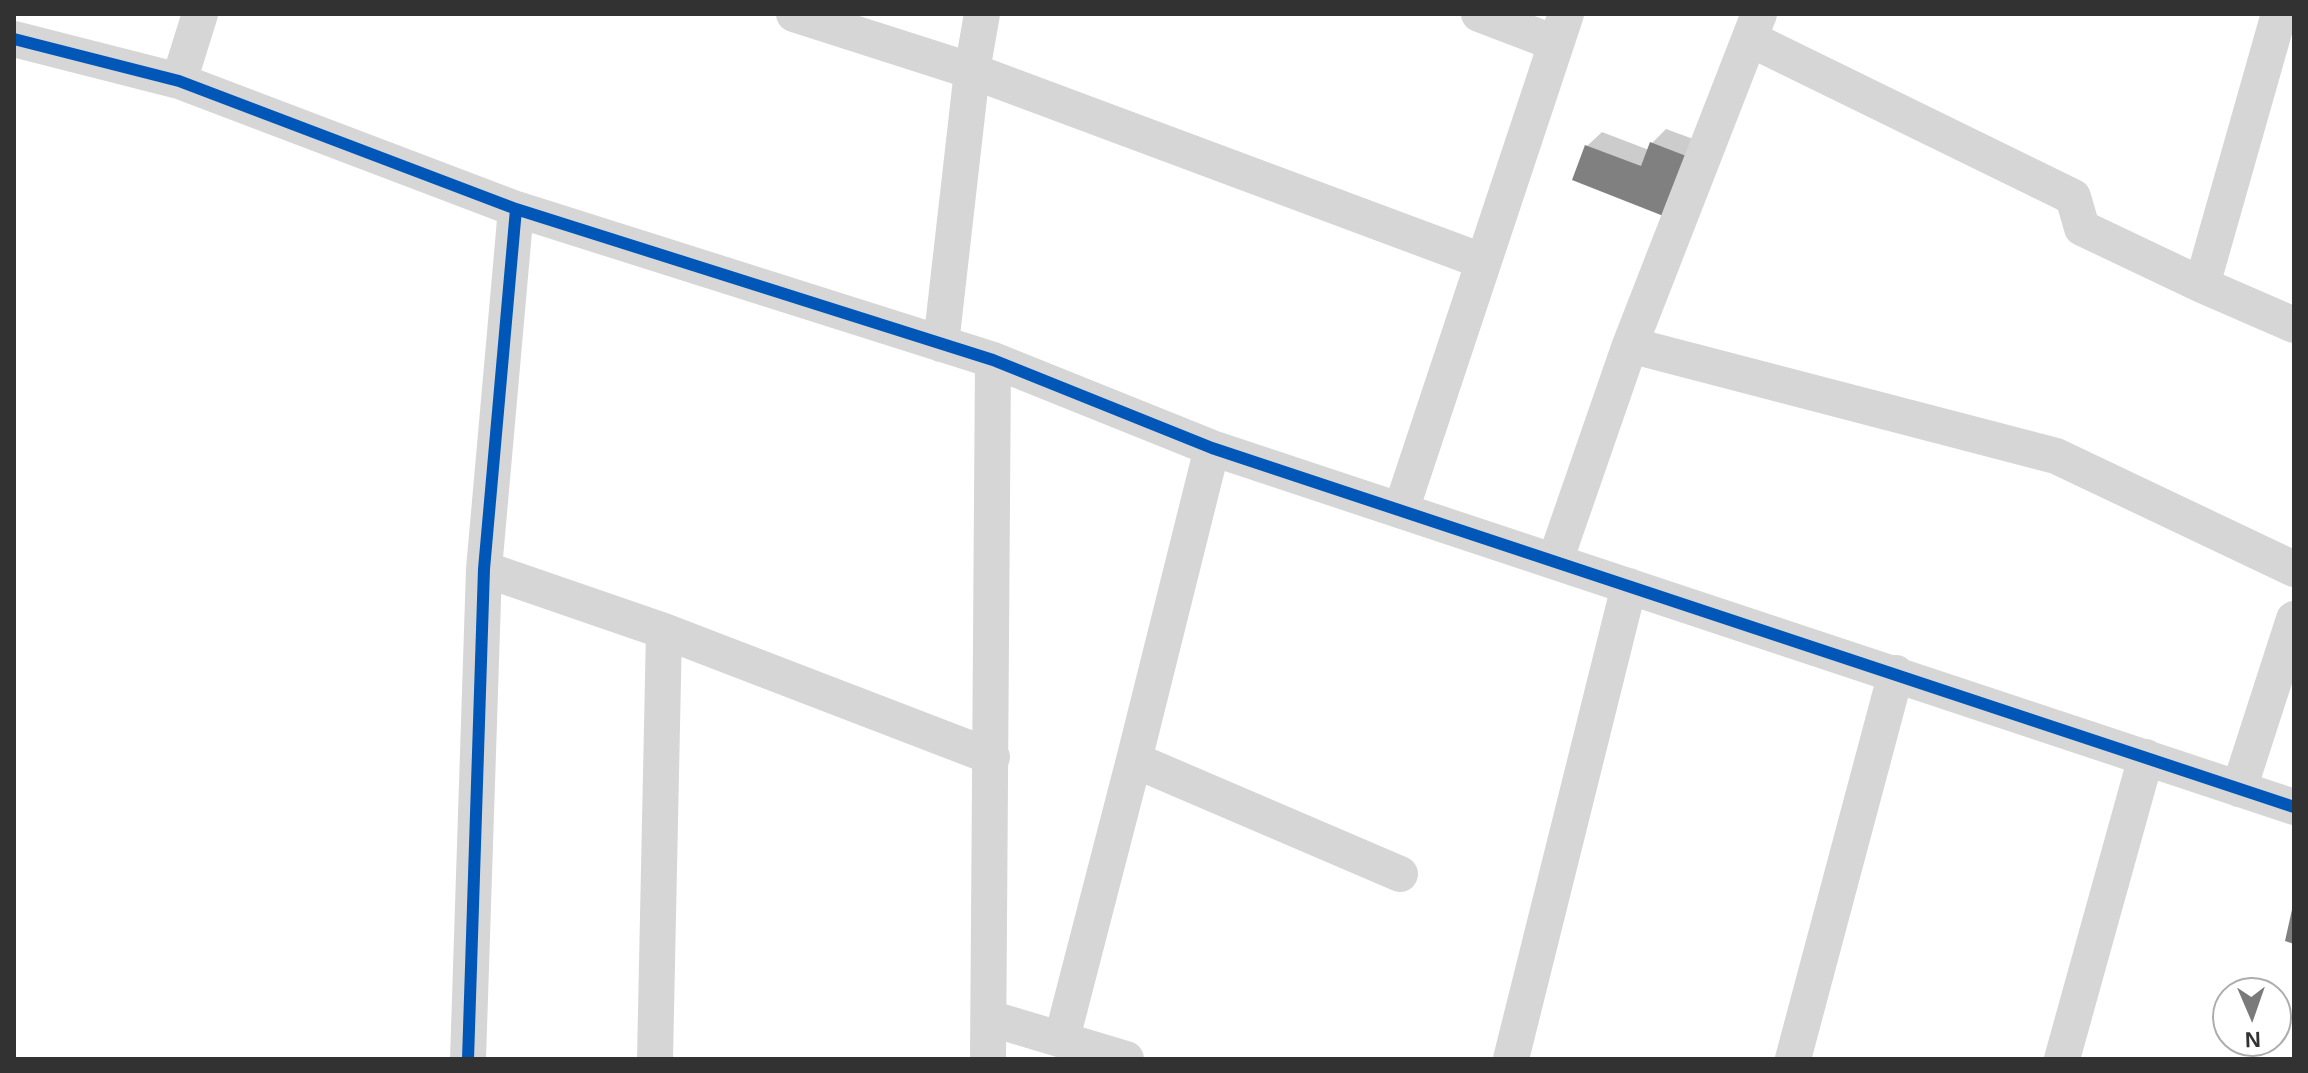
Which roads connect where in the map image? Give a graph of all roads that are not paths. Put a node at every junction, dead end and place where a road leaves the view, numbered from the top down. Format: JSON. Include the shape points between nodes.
{"nodes":[{"id":1,"x":200,"y":14,"type":"edge"},
{"id":2,"x":794,"y":14,"type":"edge"},
{"id":3,"x":982,"y":14,"type":"edge"},
{"id":4,"x":1479,"y":14,"type":"edge"},
{"id":5,"x":2279,"y":14,"type":"edge"},
{"id":6,"x":1754,"y":26,"type":"edge"},
{"id":7,"x":1560,"y":28,"type":"edge"},
{"id":8,"x":14,"y":39,"type":"edge"},
{"id":9,"x":972,"y":71,"type":"junction"},
{"id":10,"x":179,"y":81,"type":"junction"},
{"id":11,"x":516,"y":209,"type":"junction"},
{"id":12,"x":1482,"y":261,"type":"junction"},
{"id":13,"x":2202,"y":285,"type":"junction"},
{"id":14,"x":2294,"y":325,"type":"edge"},
{"id":15,"x":941,"y":344,"type":"junction"},
{"id":16,"x":1630,"y":345,"type":"junction"},
{"id":17,"x":993,"y":360,"type":"junction"},
{"id":18,"x":1212,"y":448,"type":"junction"},
{"id":19,"x":1401,"y":510,"type":"junction"},
{"id":20,"x":1555,"y":561,"type":"junction"},
{"id":21,"x":484,"y":569,"type":"junction"},
{"id":22,"x":2294,"y":569,"type":"edge"},
{"id":23,"x":1629,"y":586,"type":"junction"},
{"id":24,"x":2294,"y":619,"type":"edge"},
{"id":25,"x":664,"y":631,"type":"junction"},
{"id":26,"x":1896,"y":673,"type":"junction"},
{"id":27,"x":992,"y":757,"type":"junction"},
{"id":28,"x":2146,"y":757,"type":"junction"},
{"id":29,"x":1134,"y":760,"type":"junction"},
{"id":30,"x":2239,"y":789,"type":"junction"},
{"id":31,"x":2294,"y":807,"type":"edge"},
{"id":32,"x":1400,"y":874,"type":"dead end"},
{"id":33,"x":989,"y":1018,"type":"junction"},
{"id":34,"x":1062,"y":1038,"type":"junction"},
{"id":35,"x":2073,"y":1056,"type":"edge"},
{"id":36,"x":468,"y":1059,"type":"edge"},
{"id":37,"x":655,"y":1059,"type":"edge"},
{"id":38,"x":988,"y":1059,"type":"edge"},
{"id":39,"x":1126,"y":1059,"type":"edge"},
{"id":40,"x":1511,"y":1059,"type":"edge"},
{"id":41,"x":1793,"y":1059,"type":"edge"}],
"edges":[{"from":1,"to":10,"type":"street"},
{"from":2,"to":9,"type":"street"},
{"from":3,"to":9,"type":"street"},
{"from":4,"to":7,"type":"street"},
{"from":5,"to":13,"type":"street"},
{"from":6,"to":13,"type":"street","via":[[2073,197],[2082,228]]},
{"from":6,"to":16,"type":"street"},
{"from":7,"to":12,"type":"street"},
{"from":8,"to":10,"type":"street"},
{"from":9,"to":12,"type":"street"},
{"from":9,"to":15,"type":"street"},
{"from":10,"to":11,"type":"street"},
{"from":11,"to":15,"type":"street"},
{"from":11,"to":21,"type":"street"},
{"from":12,"to":19,"type":"street"},
{"from":13,"to":14,"type":"street"},
{"from":15,"to":17,"type":"street"},
{"from":16,"to":20,"type":"street"},
{"from":16,"to":22,"type":"street","via":[[2056,456]]},
{"from":17,"to":18,"type":"street"},
{"from":17,"to":27,"type":"street"},
{"from":18,"to":19,"type":"street"},
{"from":18,"to":29,"type":"street"},
{"from":19,"to":20,"type":"street"},
{"from":20,"to":23,"type":"street"},
{"from":21,"to":25,"type":"street"},
{"from":21,"to":36,"type":"street"},
{"from":23,"to":26,"type":"street"},
{"from":23,"to":40,"type":"street"},
{"from":24,"to":30,"type":"street"},
{"from":25,"to":27,"type":"street"},
{"from":25,"to":37,"type":"street"},
{"from":26,"to":28,"type":"street"},
{"from":26,"to":41,"type":"street"},
{"from":27,"to":33,"type":"street"},
{"from":28,"to":30,"type":"street"},
{"from":28,"to":35,"type":"street"},
{"from":29,"to":32,"type":"street"},
{"from":29,"to":34,"type":"street"},
{"from":30,"to":31,"type":"street"},
{"from":33,"to":34,"type":"street"},
{"from":33,"to":38,"type":"street"},
{"from":34,"to":39,"type":"street"}]}
